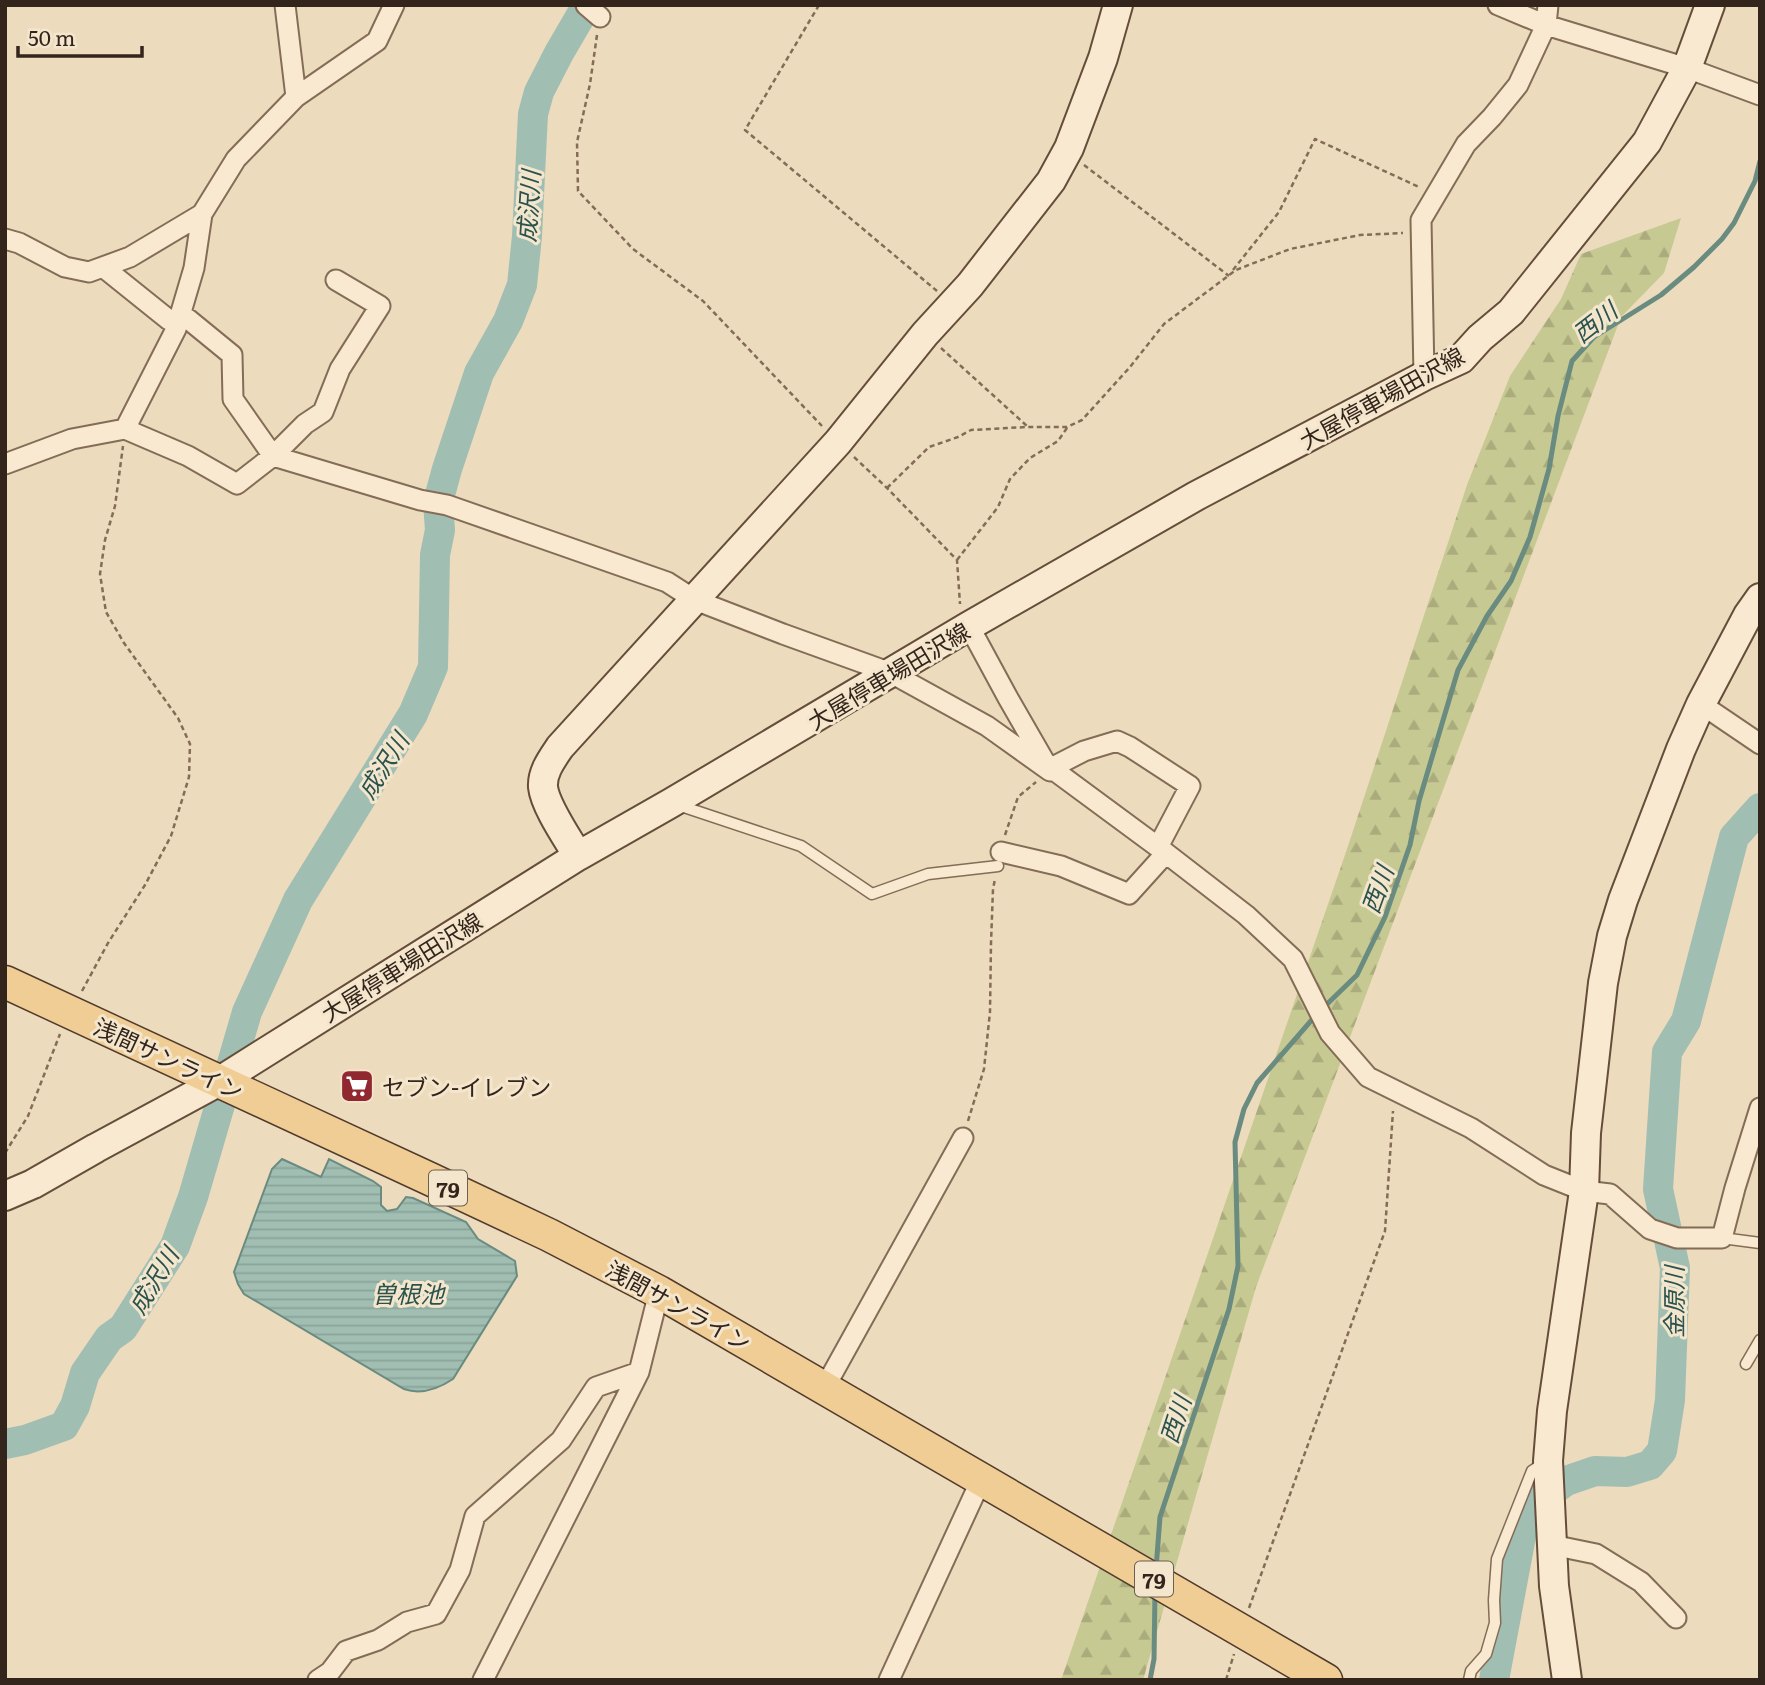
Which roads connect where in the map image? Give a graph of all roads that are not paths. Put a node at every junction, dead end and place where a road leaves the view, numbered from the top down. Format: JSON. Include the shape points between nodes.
{"nodes":[{"id":1,"x":285,"y":5,"type":"edge"},
{"id":2,"x":394,"y":5,"type":"edge"},
{"id":3,"x":1118,"y":5,"type":"edge"},
{"id":4,"x":1498,"y":5,"type":"edge"},
{"id":5,"x":1710,"y":5,"type":"edge"},
{"id":6,"x":1547,"y":15,"type":"edge"},
{"id":7,"x":1687,"y":68,"type":"junction"},
{"id":8,"x":1760,"y":94,"type":"edge"},
{"id":9,"x":296,"y":97,"type":"junction"},
{"id":10,"x":202,"y":214,"type":"junction"},
{"id":11,"x":5,"y":240,"type":"edge"},
{"id":12,"x":103,"y":267,"type":"junction"},
{"id":13,"x":336,"y":279,"type":"dead end"},
{"id":14,"x":179,"y":320,"type":"junction"},
{"id":15,"x":1424,"y":376,"type":"junction"},
{"id":16,"x":125,"y":429,"type":"junction"},
{"id":17,"x":273,"y":456,"type":"junction"},
{"id":18,"x":5,"y":464,"type":"edge"},
{"id":19,"x":1760,"y":598,"type":"edge"},
{"id":20,"x":695,"y":600,"type":"junction"},
{"id":21,"x":969,"y":626,"type":"junction"},
{"id":22,"x":891,"y":673,"type":"junction"},
{"id":23,"x":1701,"y":705,"type":"junction"},
{"id":24,"x":1760,"y":744,"type":"edge"},
{"id":25,"x":1050,"y":769,"type":"junction"},
{"id":26,"x":671,"y":803,"type":"junction"},
{"id":27,"x":1162,"y":850,"type":"junction"},
{"id":28,"x":578,"y":856,"type":"junction"},
{"id":29,"x":1000,"y":859,"type":"joint"},
{"id":30,"x":5,"y":982,"type":"edge"},
{"id":31,"x":232,"y":1079,"type":"junction"},
{"id":32,"x":1760,"y":1108,"type":"edge"},
{"id":33,"x":963,"y":1138,"type":"road end"},
{"id":34,"x":1584,"y":1191,"type":"junction"},
{"id":35,"x":5,"y":1196,"type":"edge"},
{"id":36,"x":1722,"y":1238,"type":"junction"},
{"id":37,"x":1760,"y":1243,"type":"edge"},
{"id":38,"x":659,"y":1292,"type":"junction"},
{"id":39,"x":1760,"y":1340,"type":"edge"},
{"id":40,"x":1746,"y":1364,"type":"dead end"},
{"id":41,"x":639,"y":1372,"type":"junction"},
{"id":42,"x":825,"y":1387,"type":"junction"},
{"id":43,"x":981,"y":1480,"type":"junction"},
{"id":44,"x":1549,"y":1481,"type":"junction"},
{"id":45,"x":1552,"y":1545,"type":"junction"},
{"id":46,"x":1676,"y":1618,"type":"dead end"},
{"id":47,"x":318,"y":1680,"type":"edge"},
{"id":48,"x":484,"y":1680,"type":"edge"},
{"id":49,"x":888,"y":1680,"type":"edge"},
{"id":50,"x":1326,"y":1680,"type":"edge"},
{"id":51,"x":1469,"y":1680,"type":"edge"},
{"id":52,"x":1567,"y":1680,"type":"edge"}],
"edges":[{"from":1,"to":9,"type":"street"},
{"from":2,"to":9,"type":"street","via":[[377,41]]},
{"from":3,"to":20,"type":"street","via":[[1103,58],[1051,181],[838,442]]},
{"from":4,"to":6,"type":"street"},
{"from":5,"to":7,"type":"street","name":"大屋停車場田沢線"},
{"from":6,"to":7,"type":"street"},
{"from":6,"to":15,"type":"street","via":[[1518,85],[1466,144],[1420,220]]},
{"from":7,"to":8,"type":"street"},
{"from":7,"to":15,"type":"street","name":"大屋停車場田沢線","via":[[1647,142],[1511,312],[1461,359]]},
{"from":9,"to":10,"type":"street","via":[[236,159]]},
{"from":10,"to":12,"type":"street","via":[[130,257]]},
{"from":10,"to":14,"type":"street","via":[[194,268]]},
{"from":11,"to":12,"type":"street","via":[[65,267],[89,272]]},
{"from":12,"to":14,"type":"street","via":[[169,320]]},
{"from":13,"to":17,"type":"street","via":[[380,306],[340,369],[323,412]]},
{"from":14,"to":16,"type":"street"},
{"from":14,"to":17,"type":"street","via":[[188,320],[232,355],[233,399]]},
{"from":15,"to":21,"type":"street","name":"大屋停車場田沢線","via":[[1196,496]]},
{"from":16,"to":17,"type":"street","via":[[188,456],[237,484]]},
{"from":16,"to":18,"type":"street","via":[[72,439]]},
{"from":17,"to":20,"type":"street","via":[[447,505],[667,582]]},
{"from":19,"to":23,"type":"street"},
{"from":20,"to":22,"type":"street"},
{"from":20,"to":28,"type":"street","via":[[548,765],[543,786]]},
{"from":21,"to":22,"type":"street","name":"大屋停車場田沢線"},
{"from":21,"to":25,"type":"street"},
{"from":22,"to":25,"type":"street","via":[[987,726]]},
{"from":22,"to":26,"type":"street","name":"大屋停車場田沢線"},
{"from":23,"to":24,"type":"street"},
{"from":23,"to":34,"type":"street","via":[[1612,936],[1586,1133]]},
{"from":25,"to":27,"type":"street"},
{"from":25,"to":27,"type":"street","via":[[1117,741],[1190,786]]},
{"from":26,"to":28,"type":"street","name":"大屋停車場田沢線"},
{"from":26,"to":29,"type":"lane","via":[[801,846],[872,894],[928,874]]},
{"from":27,"to":29,"type":"street","via":[[1129,894],[1060,866]]},
{"from":27,"to":34,"type":"street","via":[[1246,915],[1293,959],[1330,1033],[1368,1077],[1471,1128],[1544,1175]]},
{"from":28,"to":31,"type":"street","name":"大屋停車場田沢線"},
{"from":30,"to":31,"type":"main road","name":"浅間サンライン","number":"79"},
{"from":31,"to":35,"type":"street","name":"大屋停車場田沢線"},
{"from":31,"to":38,"type":"main road","name":"浅間サンライン","number":"79"},
{"from":32,"to":36,"type":"street"},
{"from":33,"to":42,"type":"street"},
{"from":34,"to":36,"type":"street","via":[[1610,1194],[1658,1232],[1677,1238]]},
{"from":34,"to":44,"type":"street","via":[[1552,1411]]},
{"from":36,"to":37,"type":"lane"},
{"from":38,"to":41,"type":"street"},
{"from":38,"to":42,"type":"main road","name":"浅間サンライン","number":"79"},
{"from":39,"to":40,"type":"lane"},
{"from":41,"to":47,"type":"street","via":[[596,1387],[561,1440],[475,1516],[460,1570],[436,1614],[407,1622],[378,1640],[346,1651]]},
{"from":41,"to":48,"type":"street"},
{"from":42,"to":43,"type":"main road","name":"浅間サンライン","number":"79"},
{"from":43,"to":49,"type":"street"},
{"from":43,"to":50,"type":"main road","name":"浅間サンライン","number":"79"},
{"from":44,"to":45,"type":"street"},
{"from":44,"to":51,"type":"lane","via":[[1532,1471],[1497,1559],[1495,1623],[1486,1654]]},
{"from":45,"to":46,"type":"street","via":[[1596,1554],[1641,1582]]},
{"from":45,"to":52,"type":"street"}]}
